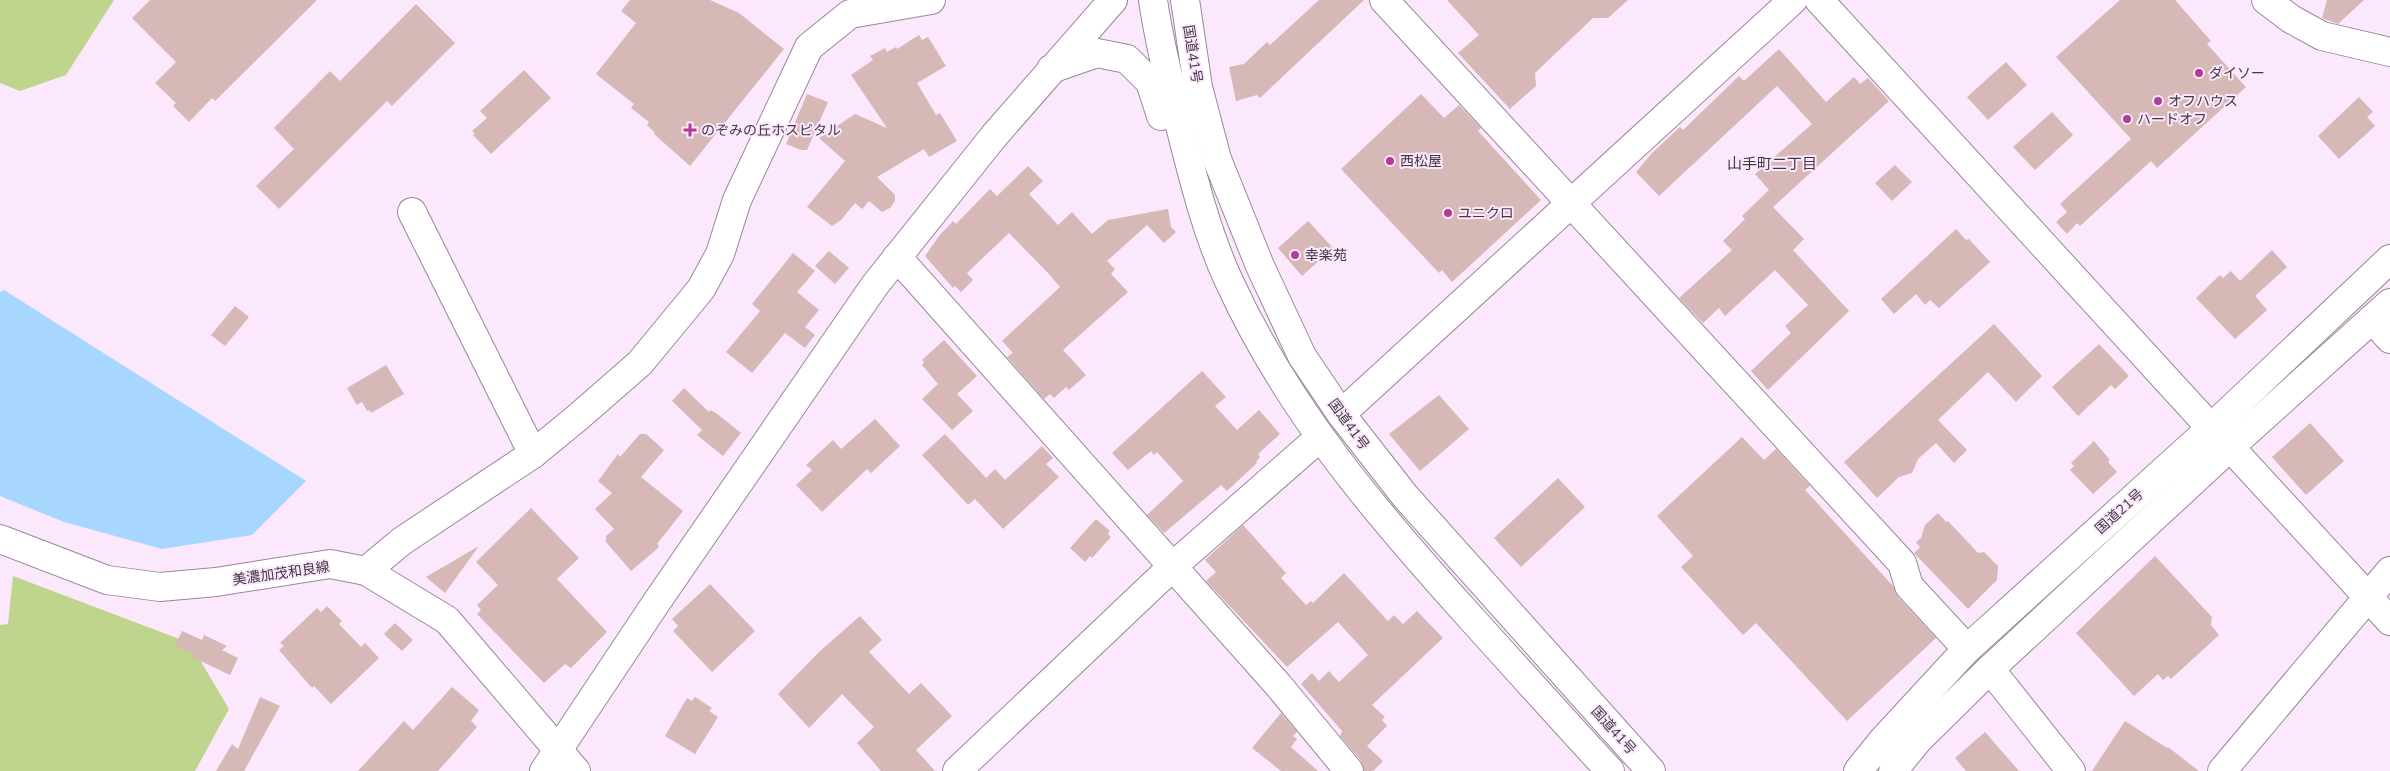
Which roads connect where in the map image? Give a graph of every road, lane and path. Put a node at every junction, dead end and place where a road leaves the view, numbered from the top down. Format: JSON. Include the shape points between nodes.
{"nodes":[{"id":1,"x":931,"y":0,"type":"edge"},
{"id":2,"x":1113,"y":0,"type":"edge"},
{"id":3,"x":1153,"y":0,"type":"edge"},
{"id":4,"x":1186,"y":0,"type":"edge"},
{"id":5,"x":1384,"y":0,"type":"edge"},
{"id":6,"x":1793,"y":0,"type":"edge"},
{"id":7,"x":1819,"y":0,"type":"edge"},
{"id":8,"x":2266,"y":0,"type":"edge"},
{"id":9,"x":2390,"y":52,"type":"edge"},
{"id":10,"x":1051,"y":69,"type":"junction"},
{"id":11,"x":1194,"y":180,"type":"junction"},
{"id":12,"x":1570,"y":202,"type":"junction"},
{"id":13,"x":412,"y":212,"type":"dead end"},
{"id":14,"x":897,"y":257,"type":"junction"},
{"id":15,"x":2390,"y":259,"type":"edge"},
{"id":16,"x":2381,"y":311,"type":"edge"},
{"id":17,"x":2390,"y":340,"type":"edge"},
{"id":18,"x":1341,"y":414,"type":"junction"},
{"id":19,"x":2211,"y":428,"type":"junction"},
{"id":20,"x":1319,"y":438,"type":"junction"},
{"id":21,"x":2230,"y":447,"type":"junction"},
{"id":22,"x":533,"y":454,"type":"junction"},
{"id":23,"x":0,"y":539,"type":"edge"},
{"id":24,"x":1173,"y":566,"type":"junction"},
{"id":25,"x":366,"y":571,"type":"junction"},
{"id":26,"x":2390,"y":571,"type":"edge"},
{"id":27,"x":2370,"y":597,"type":"junction"},
{"id":28,"x":2390,"y":620,"type":"edge"},
{"id":29,"x":1967,"y":649,"type":"junction"},
{"id":30,"x":1990,"y":669,"type":"junction"},
{"id":31,"x":551,"y":761,"type":"edge"},
{"id":32,"x":576,"y":771,"type":"edge"},
{"id":33,"x":956,"y":771,"type":"edge"},
{"id":34,"x":1349,"y":771,"type":"edge"},
{"id":35,"x":1610,"y":771,"type":"edge"},
{"id":36,"x":1651,"y":771,"type":"edge"},
{"id":37,"x":1858,"y":771,"type":"edge"},
{"id":38,"x":1893,"y":771,"type":"edge"},
{"id":39,"x":2071,"y":771,"type":"edge"},
{"id":40,"x":2222,"y":771,"type":"edge"}],
"edges":[{"from":1,"to":22,"type":"main road","via":[[850,14],[809,47],[737,200],[720,254],[701,289],[640,363]]},
{"from":2,"to":10,"type":"main road"},
{"from":3,"to":11,"type":"main road","name":"国道41号","via":[[1163,57]]},
{"from":4,"to":18,"type":"main road","name":"国道41号","via":[[1198,87],[1230,192],[1302,356]]},
{"from":5,"to":12,"type":"main road"},
{"from":6,"to":12,"type":"main road"},
{"from":7,"to":19,"type":"main road"},
{"from":8,"to":9,"type":"main road","via":[[2322,36]]},
{"from":10,"to":11,"type":"main road","via":[[1097,53],[1127,58],[1150,82],[1172,150]]},
{"from":10,"to":14,"type":"main road"},
{"from":11,"to":20,"type":"main road","name":"国道41号","via":[[1227,279],[1275,370]]},
{"from":12,"to":18,"type":"main road"},
{"from":12,"to":29,"type":"main road","via":[[1902,563],[1910,586]]},
{"from":13,"to":22,"type":"main road"},
{"from":14,"to":24,"type":"main road"},
{"from":14,"to":31,"type":"main road","via":[[835,340]]},
{"from":15,"to":19,"type":"main road","name":"国道21号"},
{"from":16,"to":17,"type":"main road"},
{"from":16,"to":21,"type":"main road","name":"国道21号"},
{"from":18,"to":36,"type":"main road","name":"国道41号","via":[[1405,496]]},
{"from":19,"to":29,"type":"main road","name":"国道21号"},
{"from":20,"to":24,"type":"main road"},
{"from":20,"to":35,"type":"main road","name":"国道41号","via":[[1357,488],[1436,579]]},
{"from":21,"to":27,"type":"main road"},
{"from":21,"to":30,"type":"main road","name":"国道21号"},
{"from":22,"to":25,"type":"main road","via":[[402,541]]},
{"from":23,"to":25,"type":"main road","name":"美濃加茂和良線","via":[[107,580],[160,587],[216,582],[330,564]]},
{"from":24,"to":33,"type":"main road"},
{"from":24,"to":34,"type":"main road"},
{"from":25,"to":31,"type":"main road","name":"美濃加茂和良線","via":[[447,620]]},
{"from":26,"to":27,"type":"main road"},
{"from":27,"to":28,"type":"main road"},
{"from":27,"to":40,"type":"main road"},
{"from":29,"to":37,"type":"main road","name":"国道21号","via":[[1882,740]]},
{"from":30,"to":38,"type":"main road","name":"国道21号","via":[[1918,740]]},
{"from":30,"to":39,"type":"main road"},
{"from":31,"to":32,"type":"main road","name":"美濃加茂和良線"}]}
